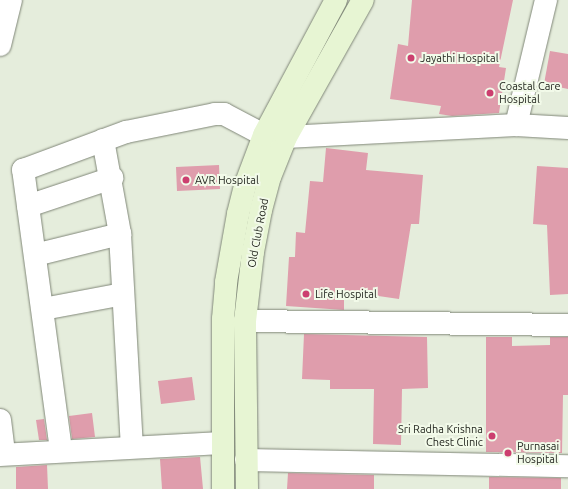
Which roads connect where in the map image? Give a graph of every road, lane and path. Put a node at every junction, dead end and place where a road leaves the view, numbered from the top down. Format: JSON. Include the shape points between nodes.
{"nodes":[{"id":1,"x":11,"y":0,"type":"edge"},
{"id":2,"x":336,"y":0,"type":"edge"},
{"id":3,"x":363,"y":0,"type":"edge"},
{"id":4,"x":546,"y":0,"type":"edge"},
{"id":5,"x":0,"y":45,"type":"edge"},
{"id":6,"x":516,"y":125,"type":"junction"},
{"id":7,"x":568,"y":128,"type":"edge"},
{"id":8,"x":264,"y":135,"type":"junction"},
{"id":9,"x":286,"y":138,"type":"junction"},
{"id":10,"x":103,"y":140,"type":"junction"},
{"id":11,"x":112,"y":178,"type":"junction"},
{"id":12,"x":28,"y":206,"type":"junction"},
{"id":13,"x":120,"y":234,"type":"junction"},
{"id":14,"x":35,"y":255,"type":"junction"},
{"id":15,"x":123,"y":294,"type":"junction"},
{"id":16,"x":43,"y":309,"type":"junction"},
{"id":17,"x":246,"y":321,"type":"junction"},
{"id":18,"x":568,"y":325,"type":"edge"},
{"id":19,"x":0,"y":420,"type":"edge"},
{"id":20,"x":222,"y":443,"type":"junction"},
{"id":21,"x":132,"y":447,"type":"junction"},
{"id":22,"x":61,"y":450,"type":"junction"},
{"id":23,"x":2,"y":454,"type":"edge"},
{"id":24,"x":246,"y":460,"type":"junction"},
{"id":25,"x":568,"y":466,"type":"edge"},
{"id":26,"x":223,"y":489,"type":"edge"},
{"id":27,"x":246,"y":489,"type":"edge"}],
"edges":[{"from":1,"to":5,"type":"street"},
{"from":2,"to":8,"type":"street","name":"Old Club Road"},
{"from":3,"to":9,"type":"street","name":"Old Club Road"},
{"from":4,"to":6,"type":"street"},
{"from":6,"to":7,"type":"street"},
{"from":6,"to":9,"type":"street"},
{"from":8,"to":10,"type":"street","via":[[224,114],[215,114],[126,132]]},
{"from":8,"to":20,"type":"street","name":"Old Club Road","via":[[246,183],[226,282],[222,354]]},
{"from":9,"to":17,"type":"street","name":"Old Club Road","via":[[261,210],[253,252]]},
{"from":10,"to":11,"type":"street"},
{"from":10,"to":12,"type":"street","via":[[23,170]]},
{"from":11,"to":12,"type":"street"},
{"from":11,"to":13,"type":"street"},
{"from":12,"to":14,"type":"street"},
{"from":13,"to":14,"type":"street"},
{"from":13,"to":15,"type":"street"},
{"from":14,"to":16,"type":"street"},
{"from":15,"to":16,"type":"street"},
{"from":15,"to":21,"type":"street"},
{"from":16,"to":22,"type":"street"},
{"from":17,"to":18,"type":"street"},
{"from":17,"to":24,"type":"street","name":"Old Club Road"},
{"from":19,"to":23,"type":"street"},
{"from":20,"to":21,"type":"street"},
{"from":20,"to":26,"type":"street","name":"Old Club Road"},
{"from":21,"to":22,"type":"street"},
{"from":22,"to":23,"type":"street"},
{"from":24,"to":25,"type":"street"},
{"from":24,"to":27,"type":"street","name":"Old Club Road"}]}
